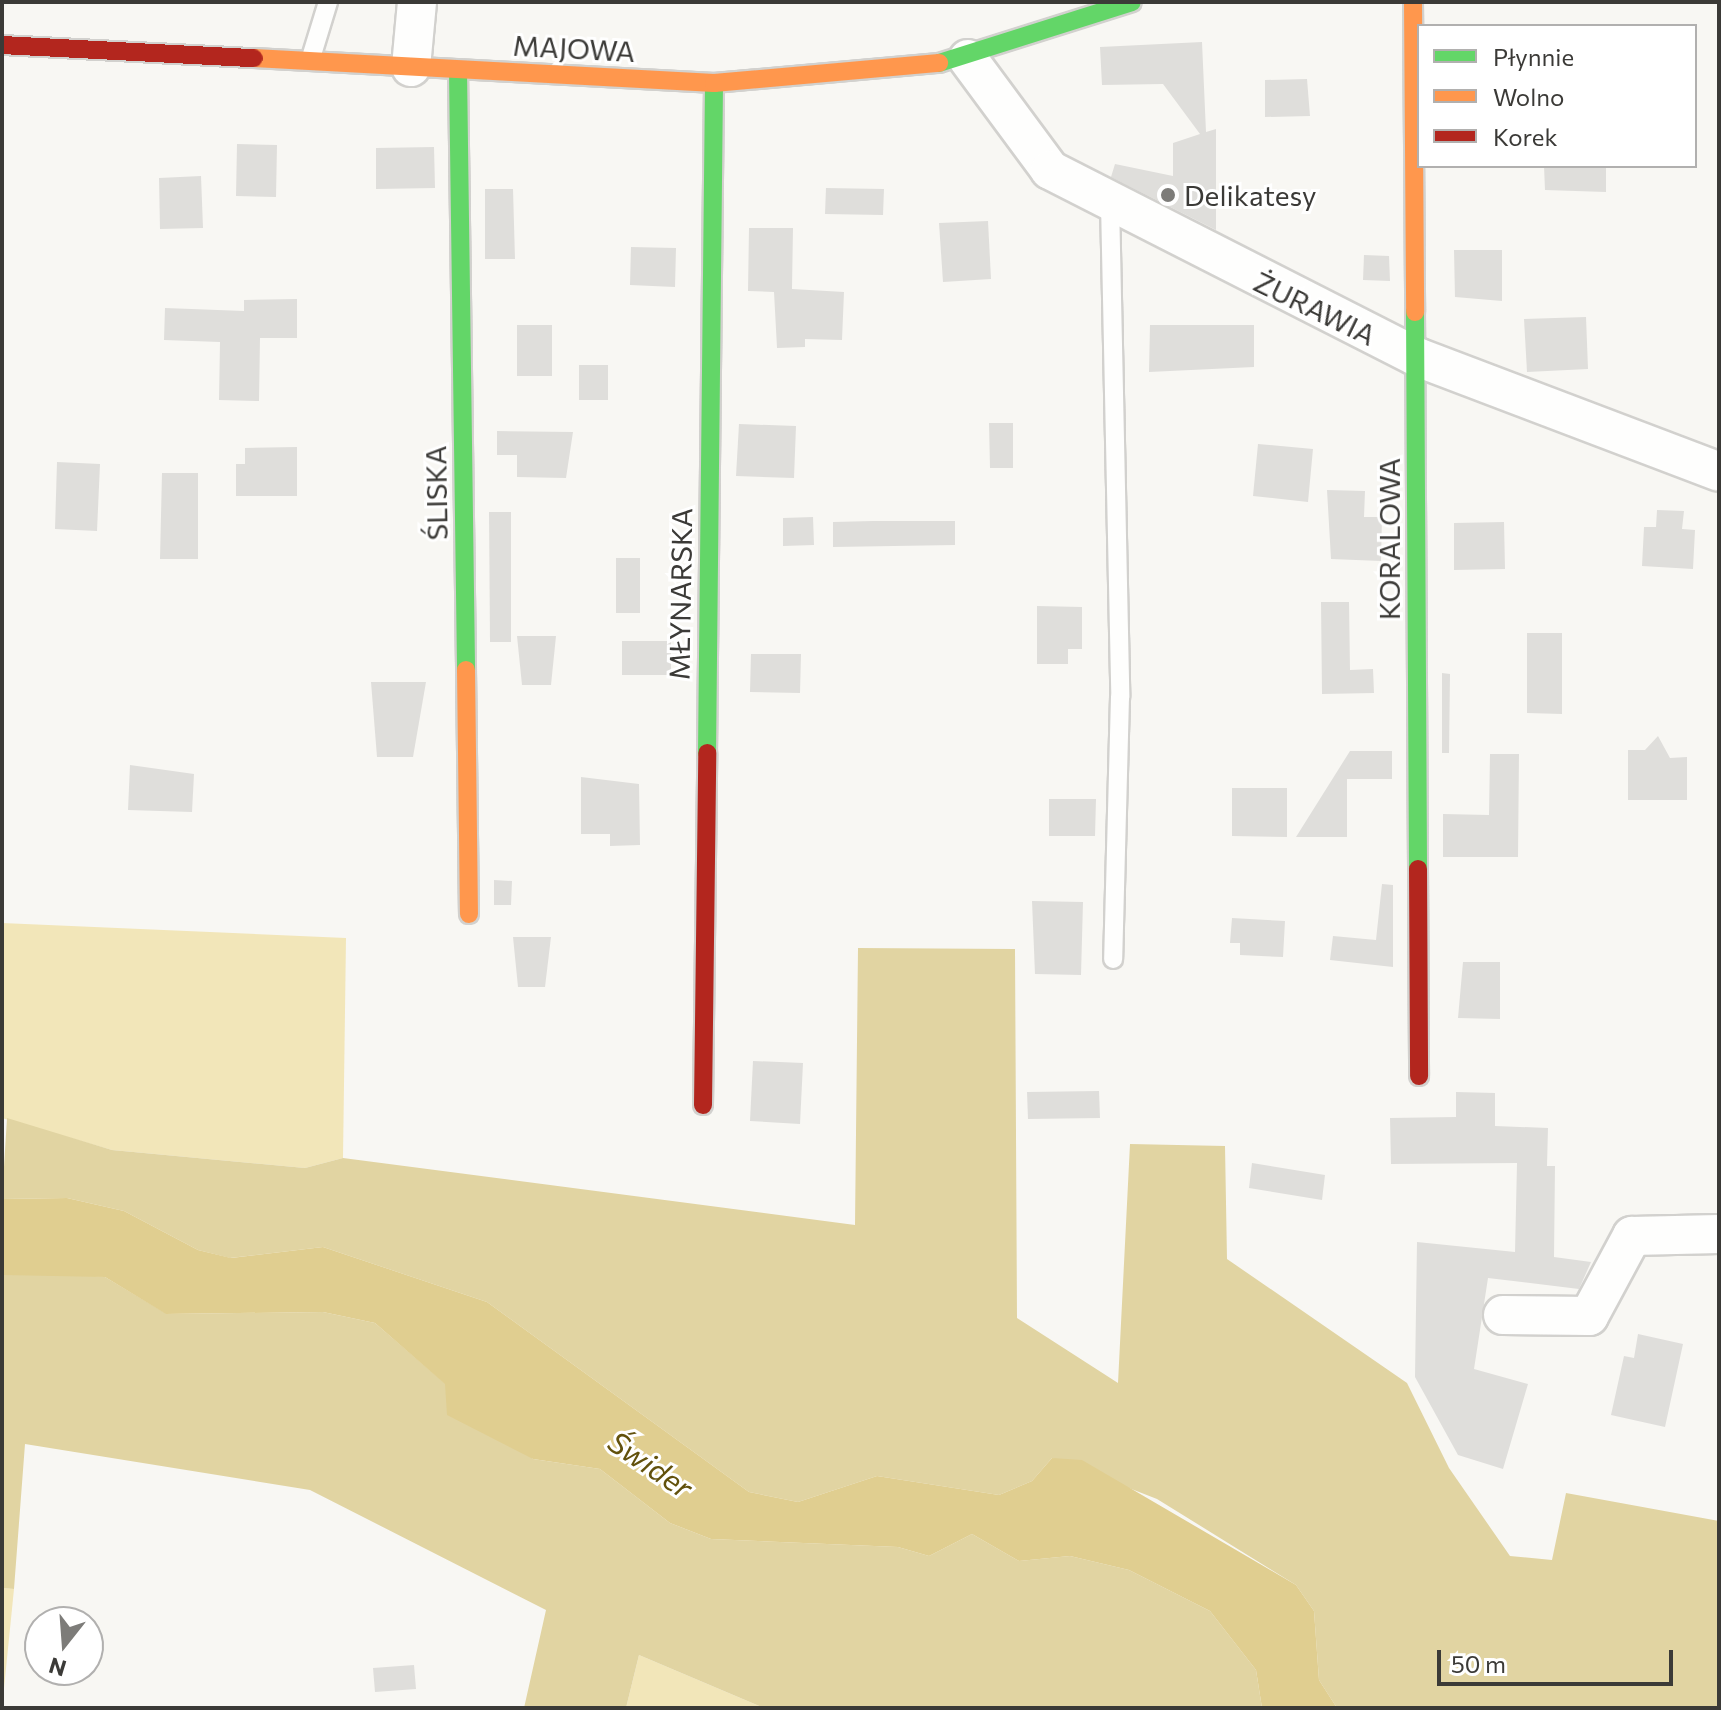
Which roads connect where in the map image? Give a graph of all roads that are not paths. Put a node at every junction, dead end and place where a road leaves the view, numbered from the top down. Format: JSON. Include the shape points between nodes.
{"nodes":[{"id":1,"x":328,"y":2,"type":"edge"},
{"id":2,"x":417,"y":2,"type":"edge"},
{"id":3,"x":1132,"y":2,"type":"edge"},
{"id":4,"x":1413,"y":2,"type":"edge"},
{"id":5,"x":2,"y":45,"type":"edge"},
{"id":6,"x":968,"y":59,"type":"junction"},
{"id":7,"x":309,"y":64,"type":"junction"},
{"id":8,"x":411,"y":67,"type":"junction"},
{"id":9,"x":458,"y":71,"type":"junction"},
{"id":10,"x":714,"y":83,"type":"junction"},
{"id":11,"x":1110,"y":202,"type":"junction"},
{"id":12,"x":1417,"y":357,"type":"junction"},
{"id":13,"x":1719,"y":472,"type":"edge"},
{"id":14,"x":469,"y":914,"type":"dead end"},
{"id":15,"x":1113,"y":959,"type":"dead end"},
{"id":16,"x":1419,"y":1076,"type":"dead end"},
{"id":17,"x":703,"y":1105,"type":"dead end"},
{"id":18,"x":1719,"y":1234,"type":"edge"},
{"id":19,"x":1503,"y":1315,"type":"dead end"}],
"edges":[{"from":1,"to":7,"type":"lane"},
{"from":2,"to":8,"type":"street"},
{"from":3,"to":6,"type":"street","name":"MAJOWA"},
{"from":4,"to":12,"type":"street","name":"KORALOWA"},
{"from":5,"to":7,"type":"street","name":"MAJOWA"},
{"from":6,"to":10,"type":"street","name":"MAJOWA","via":[[837,78]]},
{"from":6,"to":11,"type":"street","name":"ŻURAWIA","via":[[1050,170]]},
{"from":7,"to":8,"type":"street","name":"MAJOWA"},
{"from":8,"to":9,"type":"street","name":"MAJOWA"},
{"from":9,"to":10,"type":"street","name":"MAJOWA"},
{"from":9,"to":14,"type":"street","name":"ŚLISKA"},
{"from":10,"to":17,"type":"street","name":"MŁYNARSKA"},
{"from":11,"to":12,"type":"street","name":"ŻURAWIA"},
{"from":11,"to":15,"type":"lane","via":[[1120,668]]},
{"from":12,"to":13,"type":"street","name":"ŻURAWIA"},
{"from":12,"to":16,"type":"street","name":"KORALOWA"},
{"from":18,"to":19,"type":"street","via":[[1632,1236],[1589,1316]]}]}
